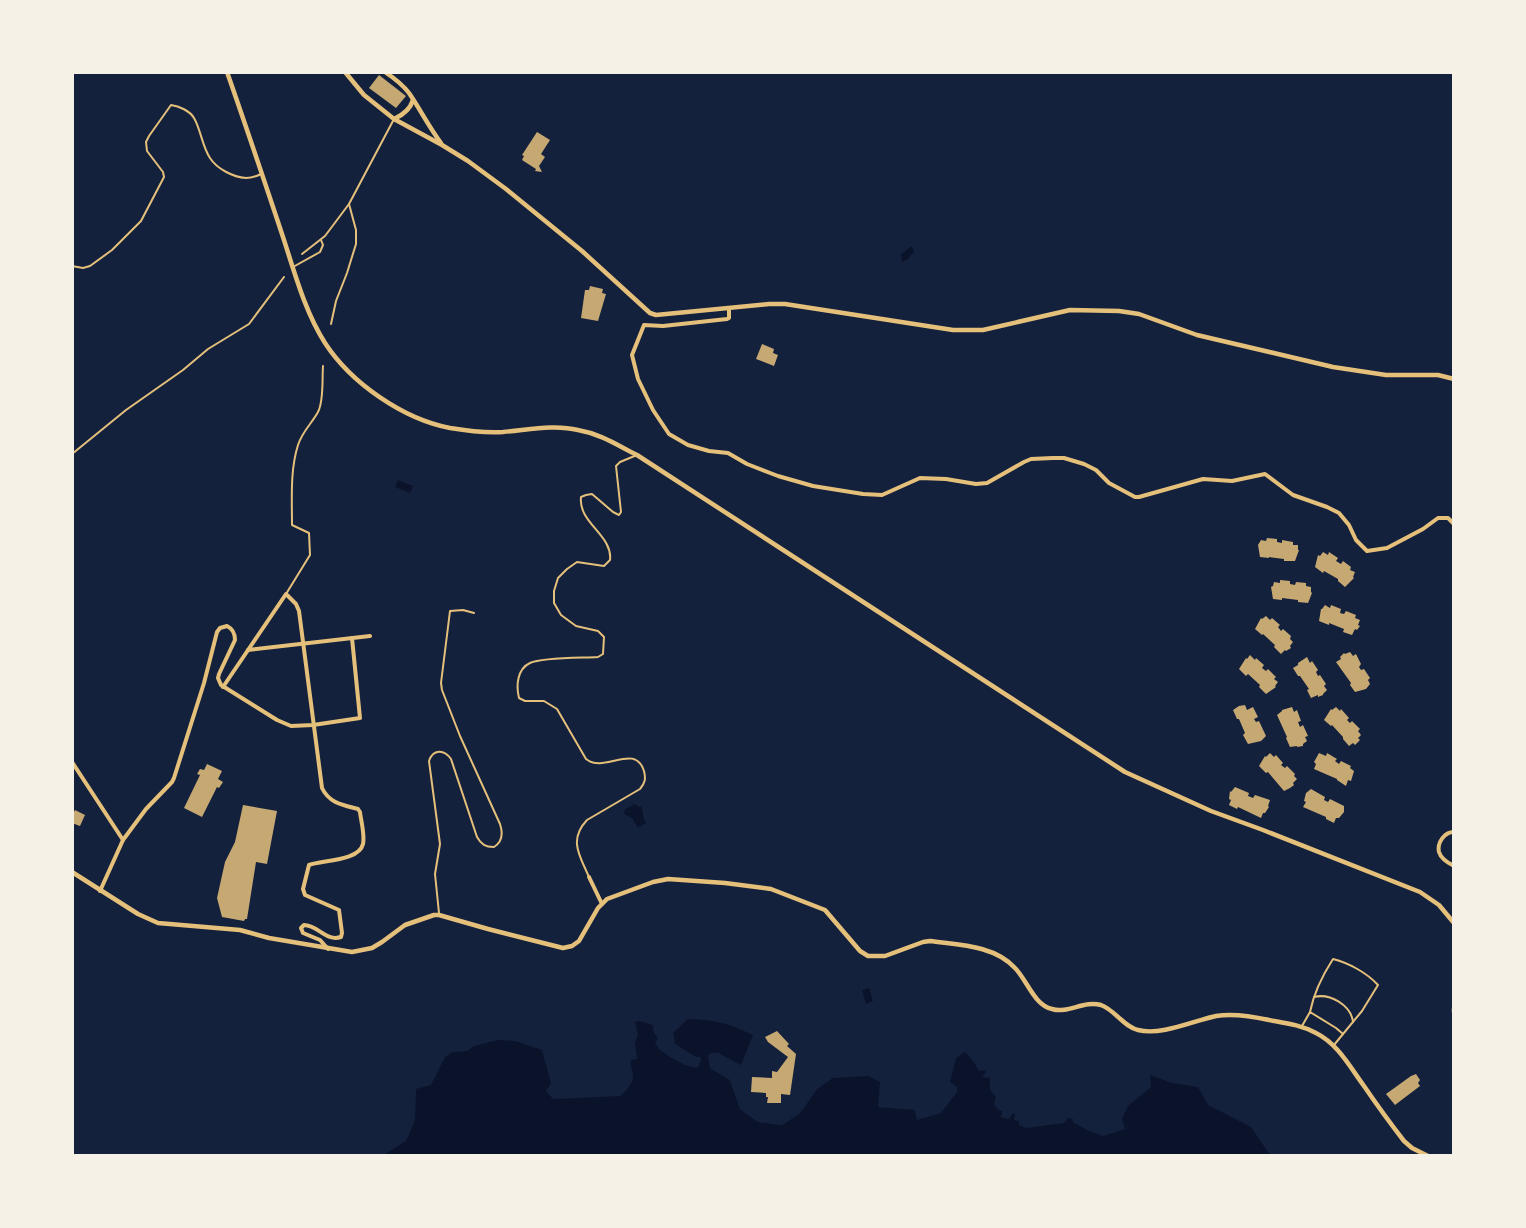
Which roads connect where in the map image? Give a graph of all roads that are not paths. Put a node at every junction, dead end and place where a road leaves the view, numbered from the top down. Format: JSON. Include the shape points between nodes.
{"nodes":[{"id":1,"x":227,"y":72,"type":"edge"},
{"id":2,"x":385,"y":72,"type":"edge"},
{"id":3,"x":346,"y":73,"type":"edge"},
{"id":4,"x":413,"y":100,"type":"junction"},
{"id":5,"x":394,"y":119,"type":"junction"},
{"id":6,"x":442,"y":145,"type":"junction"},
{"id":7,"x":262,"y":174,"type":"junction"},
{"id":8,"x":350,"y":204,"type":"junction"},
{"id":9,"x":321,"y":240,"type":"junction"},
{"id":10,"x":302,"y":254,"type":"dead end"},
{"id":11,"x":72,"y":266,"type":"edge"},
{"id":12,"x":293,"y":267,"type":"junction"},
{"id":13,"x":284,"y":277,"type":"dead end"},
{"id":14,"x":729,"y":308,"type":"junction"},
{"id":15,"x":331,"y":324,"type":"dead end"},
{"id":16,"x":323,"y":366,"type":"dead end"},
{"id":17,"x":1454,"y":378,"type":"edge"},
{"id":18,"x":72,"y":454,"type":"edge"},
{"id":19,"x":637,"y":456,"type":"junction"},
{"id":20,"x":1454,"y":524,"type":"edge"},
{"id":21,"x":286,"y":594,"type":"junction"},
{"id":22,"x":474,"y":613,"type":"dead end"},
{"id":23,"x":370,"y":636,"type":"dead end"},
{"id":24,"x":352,"y":638,"type":"junction"},
{"id":25,"x":304,"y":644,"type":"junction"},
{"id":26,"x":248,"y":650,"type":"junction"},
{"id":27,"x":223,"y":687,"type":"junction"},
{"id":28,"x":314,"y":725,"type":"junction"},
{"id":29,"x":72,"y":762,"type":"edge"},
{"id":30,"x":1454,"y":832,"type":"edge"},
{"id":31,"x":123,"y":840,"type":"junction"},
{"id":32,"x":1454,"y":866,"type":"edge"},
{"id":33,"x":72,"y":872,"type":"edge"},
{"id":34,"x":589,"y":877,"type":"joint"},
{"id":35,"x":100,"y":891,"type":"junction"},
{"id":36,"x":602,"y":904,"type":"junction"},
{"id":37,"x":440,"y":916,"type":"junction"},
{"id":38,"x":1454,"y":923,"type":"edge"},
{"id":39,"x":328,"y":949,"type":"junction"},
{"id":40,"x":1313,"y":997,"type":"junction"},
{"id":41,"x":1310,"y":1012,"type":"junction"},
{"id":42,"x":1353,"y":1022,"type":"junction"},
{"id":43,"x":1302,"y":1027,"type":"junction"},
{"id":44,"x":1343,"y":1034,"type":"junction"},
{"id":45,"x":1334,"y":1045,"type":"junction"},
{"id":46,"x":1428,"y":1156,"type":"edge"}],
"edges":[{"from":1,"to":7,"type":"street"},
{"from":2,"to":4,"type":"street","via":[[399,82]]},
{"from":3,"to":5,"type":"street","via":[[364,96]]},
{"from":4,"to":5,"type":"street","via":[[404,113]]},
{"from":4,"to":6,"type":"street"},
{"from":5,"to":6,"type":"street"},
{"from":5,"to":8,"type":"lane"},
{"from":6,"to":14,"type":"street","via":[[491,178],[575,245],[650,313],[664,315]]},
{"from":7,"to":11,"type":"lane","via":[[248,178],[225,171],[210,158],[194,118],[185,110],[171,105],[146,142],[147,151],[164,172],[164,177],[144,216],[94,265],[87,268]]},
{"from":7,"to":12,"type":"street"},
{"from":8,"to":9,"type":"lane"},
{"from":8,"to":15,"type":"lane","via":[[356,244]]},
{"from":9,"to":10,"type":"lane"},
{"from":9,"to":12,"type":"lane","via":[[320,252]]},
{"from":12,"to":19,"type":"street","via":[[315,325],[326,344],[347,370],[377,396],[406,413],[438,425],[481,432],[556,427],[576,429],[600,435]]},
{"from":13,"to":18,"type":"lane","via":[[249,324],[208,348]]},
{"from":14,"to":17,"type":"street","via":[[786,304],[953,330],[983,330],[1070,310],[1119,311],[1139,314],[1206,337],[1333,367],[1386,375]]},
{"from":14,"to":20,"type":"street","via":[[730,318],[727,320],[643,326],[632,355],[638,379],[669,434],[688,445],[728,453],[778,476],[813,486],[882,494],[920,478],[987,483],[1031,459],[1052,458],[1084,464],[1134,497],[1203,479],[1232,480],[1265,474],[1293,495],[1339,513],[1367,551],[1387,548],[1438,518],[1448,518]]},
{"from":16,"to":21,"type":"lane","via":[[321,405],[300,438],[292,489],[292,525],[309,533],[310,552]]},
{"from":19,"to":34,"type":"lane","via":[[616,466],[619,515],[592,494],[581,497],[580,504],[586,519],[602,537],[611,553],[610,560],[604,566],[577,562],[558,578],[554,591],[554,603],[561,615],[576,626],[598,631],[604,637],[603,654],[529,664],[519,674],[517,690],[519,698],[524,701],[544,701],[557,709],[592,764],[628,758],[641,763],[644,769],[646,778],[640,789],[587,820],[581,827],[576,847]]},
{"from":19,"to":38,"type":"street","via":[[1125,772],[1211,811],[1420,892],[1439,905]]},
{"from":21,"to":25,"type":"street","via":[[298,607]]},
{"from":21,"to":26,"type":"street"},
{"from":22,"to":37,"type":"lane","via":[[450,611],[441,683],[460,736],[500,824],[502,837],[494,847],[485,846],[477,838],[451,759],[447,753],[434,752],[429,761],[440,844],[435,874]]},
{"from":23,"to":24,"type":"street"},
{"from":24,"to":25,"type":"street"},
{"from":24,"to":28,"type":"street","via":[[360,718]]},
{"from":25,"to":26,"type":"street"},
{"from":25,"to":28,"type":"street"},
{"from":26,"to":27,"type":"street"},
{"from":27,"to":28,"type":"street","via":[[285,724],[296,727]]},
{"from":27,"to":31,"type":"street","via":[[219,674],[235,640],[234,631],[228,626],[217,632],[174,778]]},
{"from":28,"to":39,"type":"street","via":[[322,788],[332,801],[359,810],[363,839],[358,852],[308,867],[303,893],[338,909],[342,935],[339,938],[328,937],[306,925],[301,930],[320,940]]},
{"from":29,"to":31,"type":"street"},
{"from":30,"to":32,"type":"street","via":[[1443,836],[1439,846],[1443,859]]},
{"from":31,"to":35,"type":"street"},
{"from":33,"to":35,"type":"street"},
{"from":34,"to":36,"type":"street"},
{"from":35,"to":39,"type":"street","via":[[158,923],[240,930]]},
{"from":36,"to":37,"type":"street","via":[[579,941],[568,948]]},
{"from":36,"to":43,"type":"street","via":[[612,897],[661,880],[765,887],[825,910],[868,956],[886,956],[930,941],[989,952],[1014,966],[1037,998],[1050,1009],[1101,1005],[1134,1029],[1150,1032],[1234,1014]]},
{"from":37,"to":39,"type":"street","via":[[405,926],[362,951]]},
{"from":40,"to":41,"type":"lane"},
{"from":40,"to":42,"type":"lane","via":[[1324,996],[1344,1005]]},
{"from":40,"to":42,"type":"lane","via":[[1333,959],[1363,972],[1378,985]]},
{"from":41,"to":43,"type":"lane"},
{"from":41,"to":44,"type":"lane"},
{"from":42,"to":44,"type":"lane"},
{"from":43,"to":45,"type":"street"},
{"from":44,"to":45,"type":"lane"},
{"from":45,"to":46,"type":"street","via":[[1404,1141]]}]}
